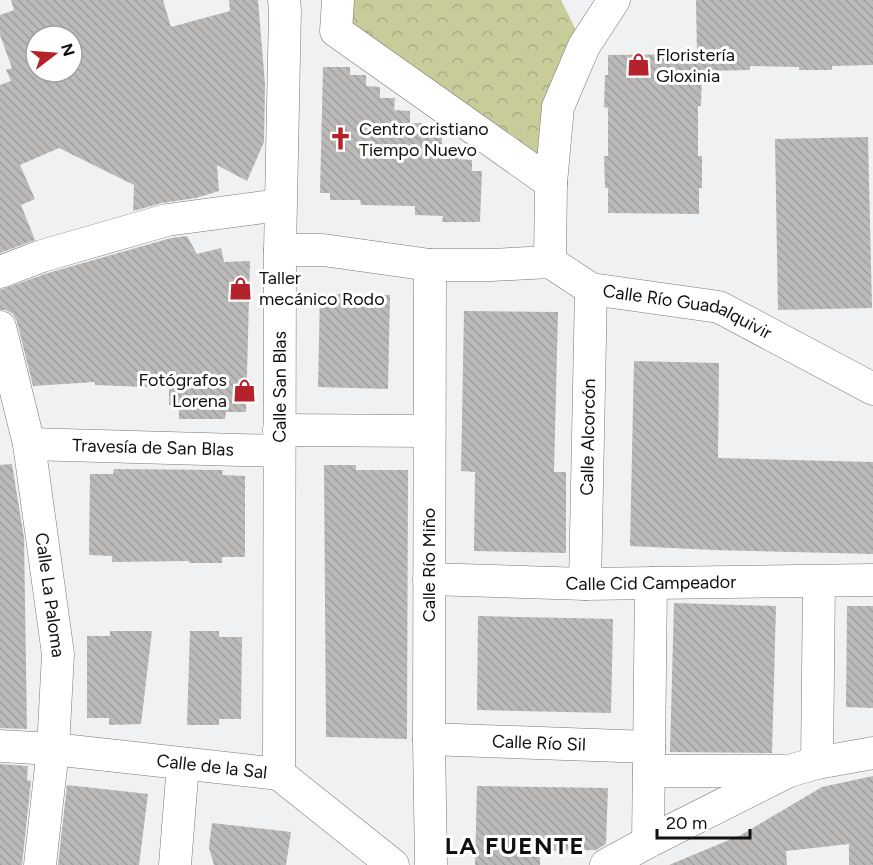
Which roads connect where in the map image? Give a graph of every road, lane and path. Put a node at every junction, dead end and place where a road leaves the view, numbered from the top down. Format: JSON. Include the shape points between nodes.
{"nodes":[{"id":1,"x":284,"y":0,"type":"edge"},
{"id":2,"x":338,"y":0,"type":"edge"},
{"id":3,"x":614,"y":0,"type":"edge"},
{"id":4,"x":551,"y":183,"type":"junction"},
{"id":5,"x":280,"y":206,"type":"junction"},
{"id":6,"x":279,"y":250,"type":"junction"},
{"id":7,"x":550,"y":262,"type":"junction"},
{"id":8,"x":430,"y":265,"type":"junction"},
{"id":9,"x":0,"y":272,"type":"edge"},
{"id":10,"x":591,"y":289,"type":"junction"},
{"id":11,"x":0,"y":327,"type":"edge"},
{"id":12,"x":873,"y":389,"type":"edge"},
{"id":13,"x":429,"y":431,"type":"junction"},
{"id":14,"x":279,"y":440,"type":"junction"},
{"id":15,"x":29,"y":444,"type":"junction"},
{"id":16,"x":429,"y":579,"type":"junction"},
{"id":17,"x":873,"y":580,"type":"edge"},
{"id":18,"x":819,"y":582,"type":"junction"},
{"id":19,"x":651,"y":583,"type":"junction"},
{"id":20,"x":585,"y":584,"type":"junction"},
{"id":21,"x":429,"y":739,"type":"junction"},
{"id":22,"x":0,"y":746,"type":"edge"},
{"id":23,"x":53,"y":749,"type":"junction"},
{"id":24,"x":873,"y":753,"type":"edge"},
{"id":25,"x":649,"y":759,"type":"junction"},
{"id":26,"x":183,"y":764,"type":"junction"},
{"id":27,"x":803,"y":767,"type":"junction"},
{"id":28,"x":279,"y":774,"type":"junction"},
{"id":29,"x":648,"y":842,"type":"junction"},
{"id":30,"x":40,"y":865,"type":"edge"},
{"id":31,"x":176,"y":865,"type":"edge"},
{"id":32,"x":393,"y":865,"type":"edge"},
{"id":33,"x":431,"y":865,"type":"edge"},
{"id":34,"x":606,"y":865,"type":"edge"}],
"edges":[{"from":1,"to":5,"type":"street","name":"Calle San Blas"},
{"from":2,"to":4,"type":"street","via":[[336,31]]},
{"from":3,"to":4,"type":"street","via":[[584,46],[558,107]]},
{"from":4,"to":7,"type":"street"},
{"from":5,"to":6,"type":"street","name":"Calle San Blas"},
{"from":5,"to":9,"type":"street","via":[[167,220]]},
{"from":6,"to":8,"type":"street","via":[[323,250]]},
{"from":6,"to":14,"type":"street","name":"Calle San Blas"},
{"from":7,"to":8,"type":"street"},
{"from":7,"to":10,"type":"street","name":"Calle Río Guadalquivir"},
{"from":8,"to":13,"type":"street","name":"Calle Río Miño"},
{"from":10,"to":12,"type":"street","name":"Calle Río Guadalquivir","via":[[719,307]]},
{"from":10,"to":20,"type":"street","name":"Calle Alcorcón"},
{"from":11,"to":15,"type":"street","name":"Calle La Paloma"},
{"from":13,"to":14,"type":"street","name":"Travesía de San Blas"},
{"from":13,"to":16,"type":"street","name":"Calle Río Miño"},
{"from":14,"to":15,"type":"street","name":"Travesía de San Blas"},
{"from":14,"to":28,"type":"street","name":"Calle San Blas"},
{"from":15,"to":23,"type":"street","name":"Calle La Paloma","via":[[58,654]]},
{"from":16,"to":20,"type":"street","name":"Calle Cid Campeador"},
{"from":16,"to":21,"type":"street","name":"Calle Río Miño"},
{"from":17,"to":18,"type":"street","name":"Calle Cid Campeador"},
{"from":18,"to":19,"type":"street","name":"Calle Cid Campeador"},
{"from":18,"to":27,"type":"street"},
{"from":19,"to":20,"type":"street","name":"Calle Cid Campeador"},
{"from":19,"to":25,"type":"street"},
{"from":21,"to":25,"type":"street","name":"Calle Río Sil"},
{"from":21,"to":33,"type":"street","name":"Calle Río Miño"},
{"from":22,"to":23,"type":"street","name":"Calle de la Sal"},
{"from":23,"to":26,"type":"street","name":"Calle de la Sal"},
{"from":23,"to":30,"type":"street","name":"Calle La Paloma"},
{"from":24,"to":27,"type":"street"},
{"from":25,"to":27,"type":"street","name":"Calle Río Sil"},
{"from":25,"to":29,"type":"street"},
{"from":26,"to":28,"type":"street","name":"Calle de la Sal"},
{"from":26,"to":31,"type":"street"},
{"from":27,"to":29,"type":"street"},
{"from":28,"to":32,"type":"street","name":"Calle de la Sal"},
{"from":29,"to":34,"type":"street"}]}
